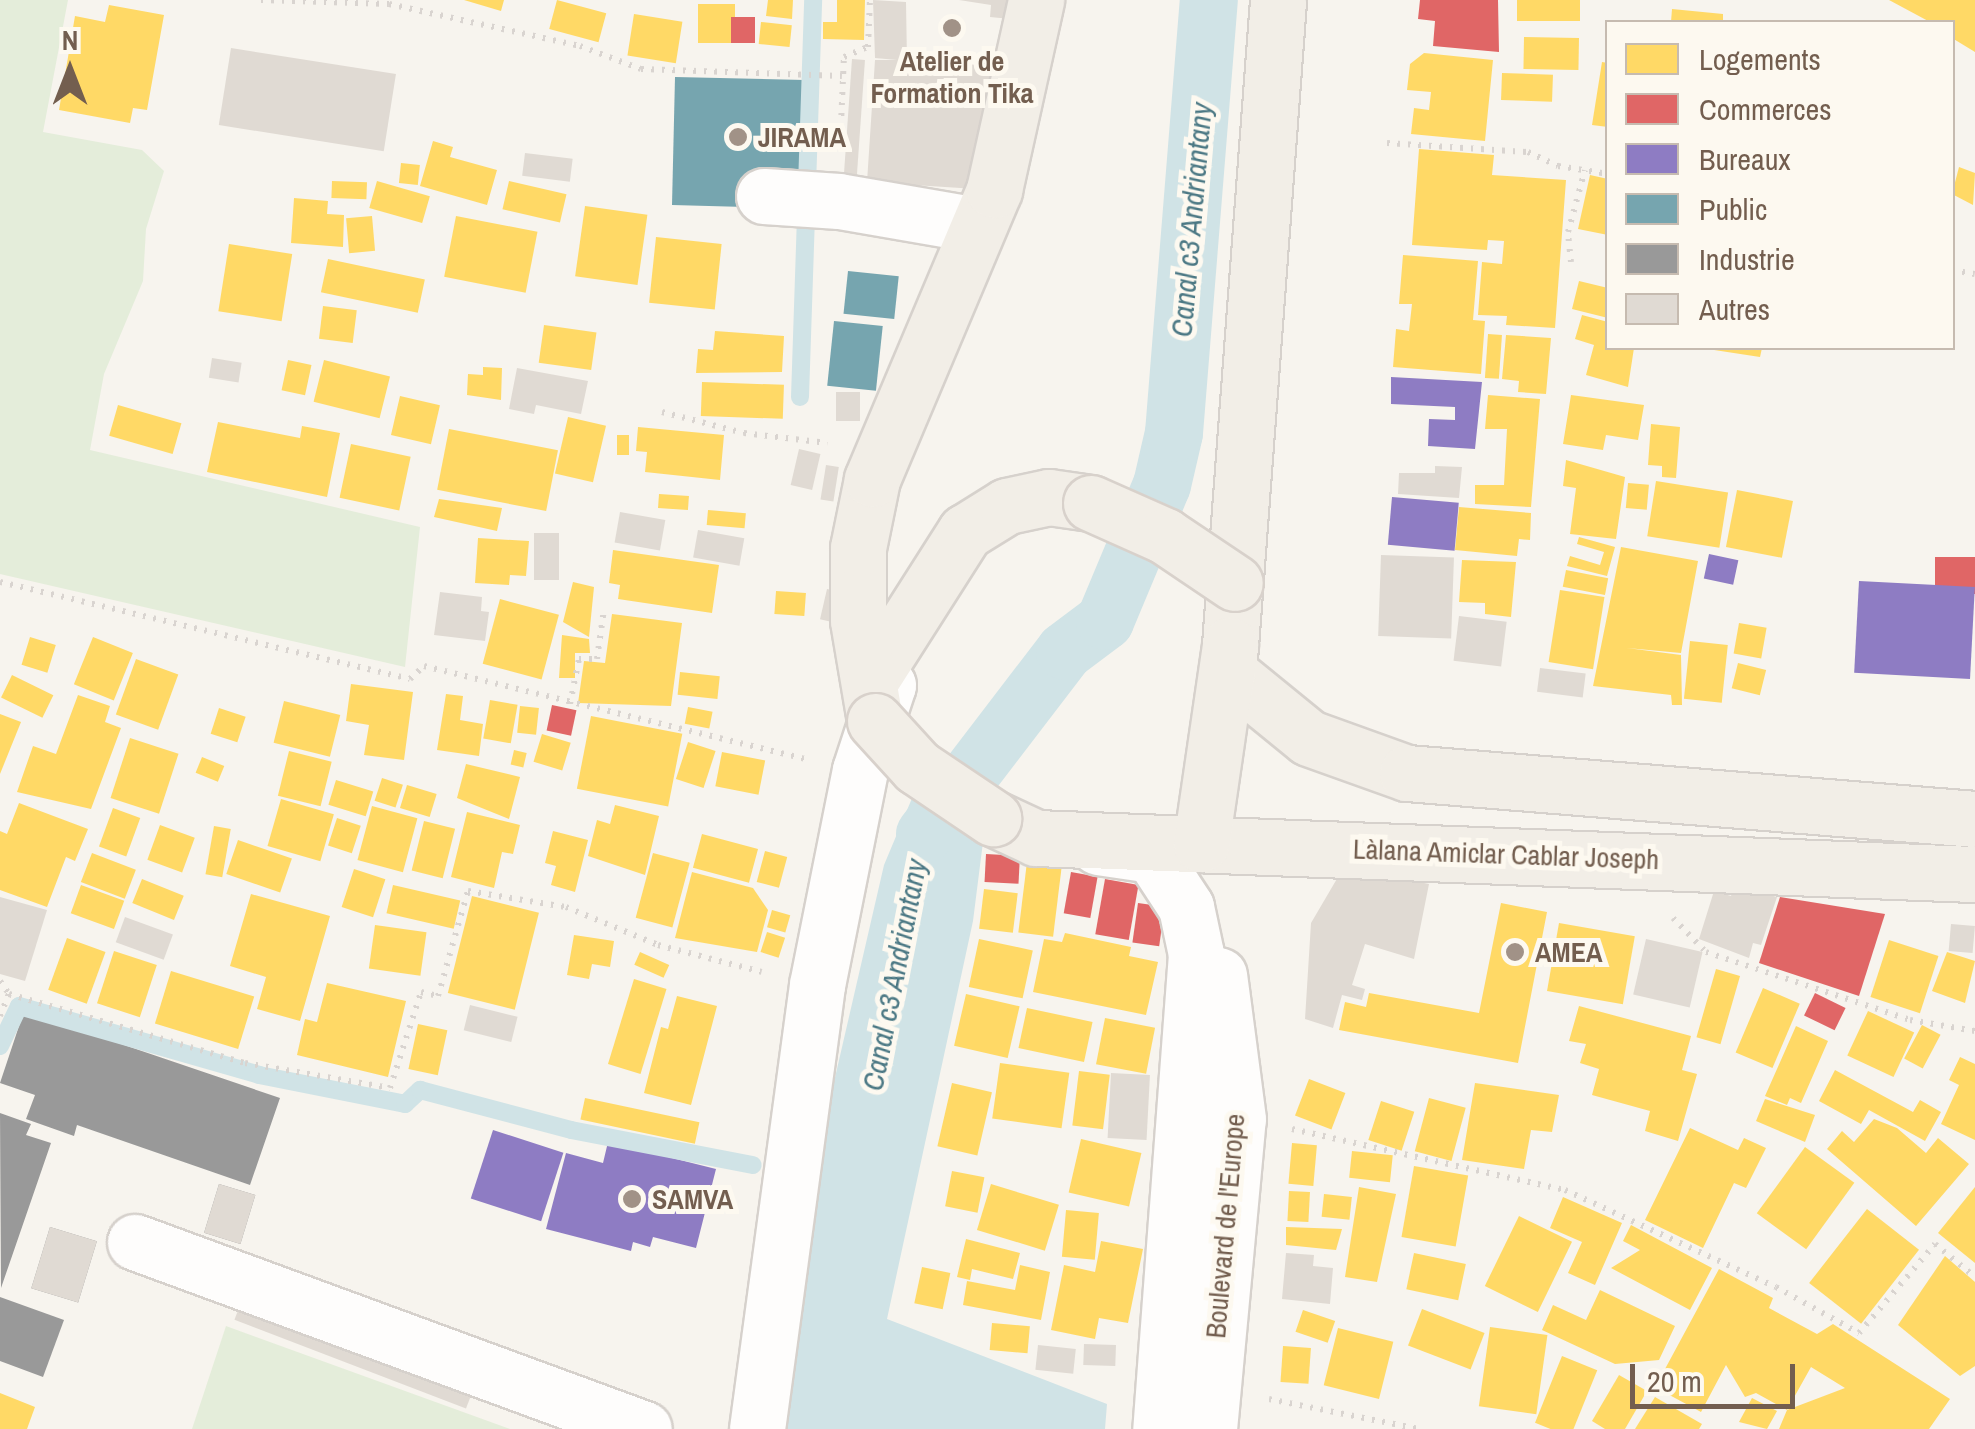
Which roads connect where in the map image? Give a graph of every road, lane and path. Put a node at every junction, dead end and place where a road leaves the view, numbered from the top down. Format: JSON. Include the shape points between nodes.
{"nodes":[{"id":1,"x":261,"y":0,"type":"edge"},
{"id":2,"x":870,"y":0,"type":"edge"},
{"id":3,"x":1036,"y":0,"type":"edge"},
{"id":4,"x":1278,"y":0,"type":"edge"},
{"id":5,"x":842,"y":76,"type":"junction"},
{"id":6,"x":1387,"y":143,"type":"dead end"},
{"id":7,"x":1585,"y":170,"type":"junction"},
{"id":8,"x":1605,"y":173,"type":"edge"},
{"id":9,"x":764,"y":196,"type":"dead end"},
{"id":10,"x":839,"y":201,"type":"junction"},
{"id":11,"x":972,"y":224,"type":"dead end"},
{"id":12,"x":1571,"y":262,"type":"dead end"},
{"id":13,"x":662,"y":412,"type":"dead end"},
{"id":14,"x":846,"y":445,"type":"dead end"},
{"id":15,"x":0,"y":582,"type":"edge"},
{"id":16,"x":604,"y":609,"type":"dead end"},
{"id":17,"x":1228,"y":672,"type":"junction"},
{"id":18,"x":570,"y":704,"type":"junction"},
{"id":19,"x":868,"y":724,"type":"junction"},
{"id":20,"x":1975,"y":819,"type":"edge"},
{"id":21,"x":1014,"y":828,"type":"junction"},
{"id":22,"x":1201,"y":844,"type":"junction"},
{"id":23,"x":1664,"y":859,"type":"junction"},
{"id":24,"x":1975,"y":874,"type":"edge"},
{"id":25,"x":0,"y":981,"type":"edge"},
{"id":26,"x":817,"y":984,"type":"junction"},
{"id":27,"x":9,"y":994,"type":"junction"},
{"id":28,"x":0,"y":1016,"type":"edge"},
{"id":29,"x":1975,"y":1031,"type":"edge"},
{"id":30,"x":1276,"y":1126,"type":"dead end"},
{"id":31,"x":135,"y":1242,"type":"dead end"},
{"id":32,"x":1975,"y":1277,"type":"edge"},
{"id":33,"x":1274,"y":1400,"type":"dead end"},
{"id":34,"x":644,"y":1429,"type":"edge"},
{"id":35,"x":757,"y":1429,"type":"edge"},
{"id":36,"x":1160,"y":1429,"type":"edge"},
{"id":37,"x":1209,"y":1429,"type":"edge"},
{"id":38,"x":1419,"y":1429,"type":"edge"}],
"edges":[{"from":1,"to":5,"type":"path","via":[[389,4],[580,46],[641,68]]},
{"from":2,"to":5,"type":"path","via":[[868,46],[844,57]]},
{"from":3,"to":19,"type":"main road","via":[[994,190],[872,479],[858,548]]},
{"from":4,"to":17,"type":"main road"},
{"from":5,"to":10,"type":"path"},
{"from":6,"to":7,"type":"path","via":[[1528,152]]},
{"from":7,"to":8,"type":"path"},
{"from":7,"to":12,"type":"path","via":[[1568,232]]},
{"from":9,"to":10,"type":"street"},
{"from":10,"to":11,"type":"street"},
{"from":13,"to":14,"type":"path","via":[[744,433]]},
{"from":15,"to":18,"type":"path","via":[[410,679],[424,666]]},
{"from":16,"to":18,"type":"path","via":[[597,659],[579,659]]},
{"from":17,"to":19,"type":"main road","bridge":true,"via":[[1235,582],[1166,536],[1091,503],[1049,497],[1021,503],[964,532]]},
{"from":17,"to":20,"type":"main road","via":[[1309,738],[1406,772]]},
{"from":17,"to":22,"type":"main road"},
{"from":18,"to":19,"type":"path","via":[[665,720],[696,737]]},
{"from":19,"to":21,"type":"main road","bridge":true,"via":[[916,767]]},
{"from":19,"to":26,"type":"street"},
{"from":21,"to":22,"type":"main road","name":"Làlana Amiclar Cablar Joseph"},
{"from":21,"to":36,"type":"street","via":[[1152,855],[1186,906],[1196,954]]},
{"from":22,"to":23,"type":"main road","name":"Làlana Amiclar Cablar Joseph"},
{"from":22,"to":37,"type":"street","name":"Boulevard de l'Europe","via":[[1238,1120]]},
{"from":23,"to":24,"type":"main road","name":"Làlana Amiclar Cablar Joseph"},
{"from":23,"to":29,"type":"path","via":[[1659,904],[1706,952],[1910,1020]]},
{"from":25,"to":27,"type":"path"},
{"from":26,"to":27,"type":"path","via":[[658,945],[566,906],[468,891],[438,996],[421,992],[390,1088],[245,1064]]},
{"from":26,"to":35,"type":"street"},
{"from":27,"to":28,"type":"path"},
{"from":30,"to":32,"type":"path","via":[[1565,1190],[1776,1286],[1859,1333],[1935,1244]]},
{"from":31,"to":34,"type":"street"},
{"from":33,"to":38,"type":"path"}]}
